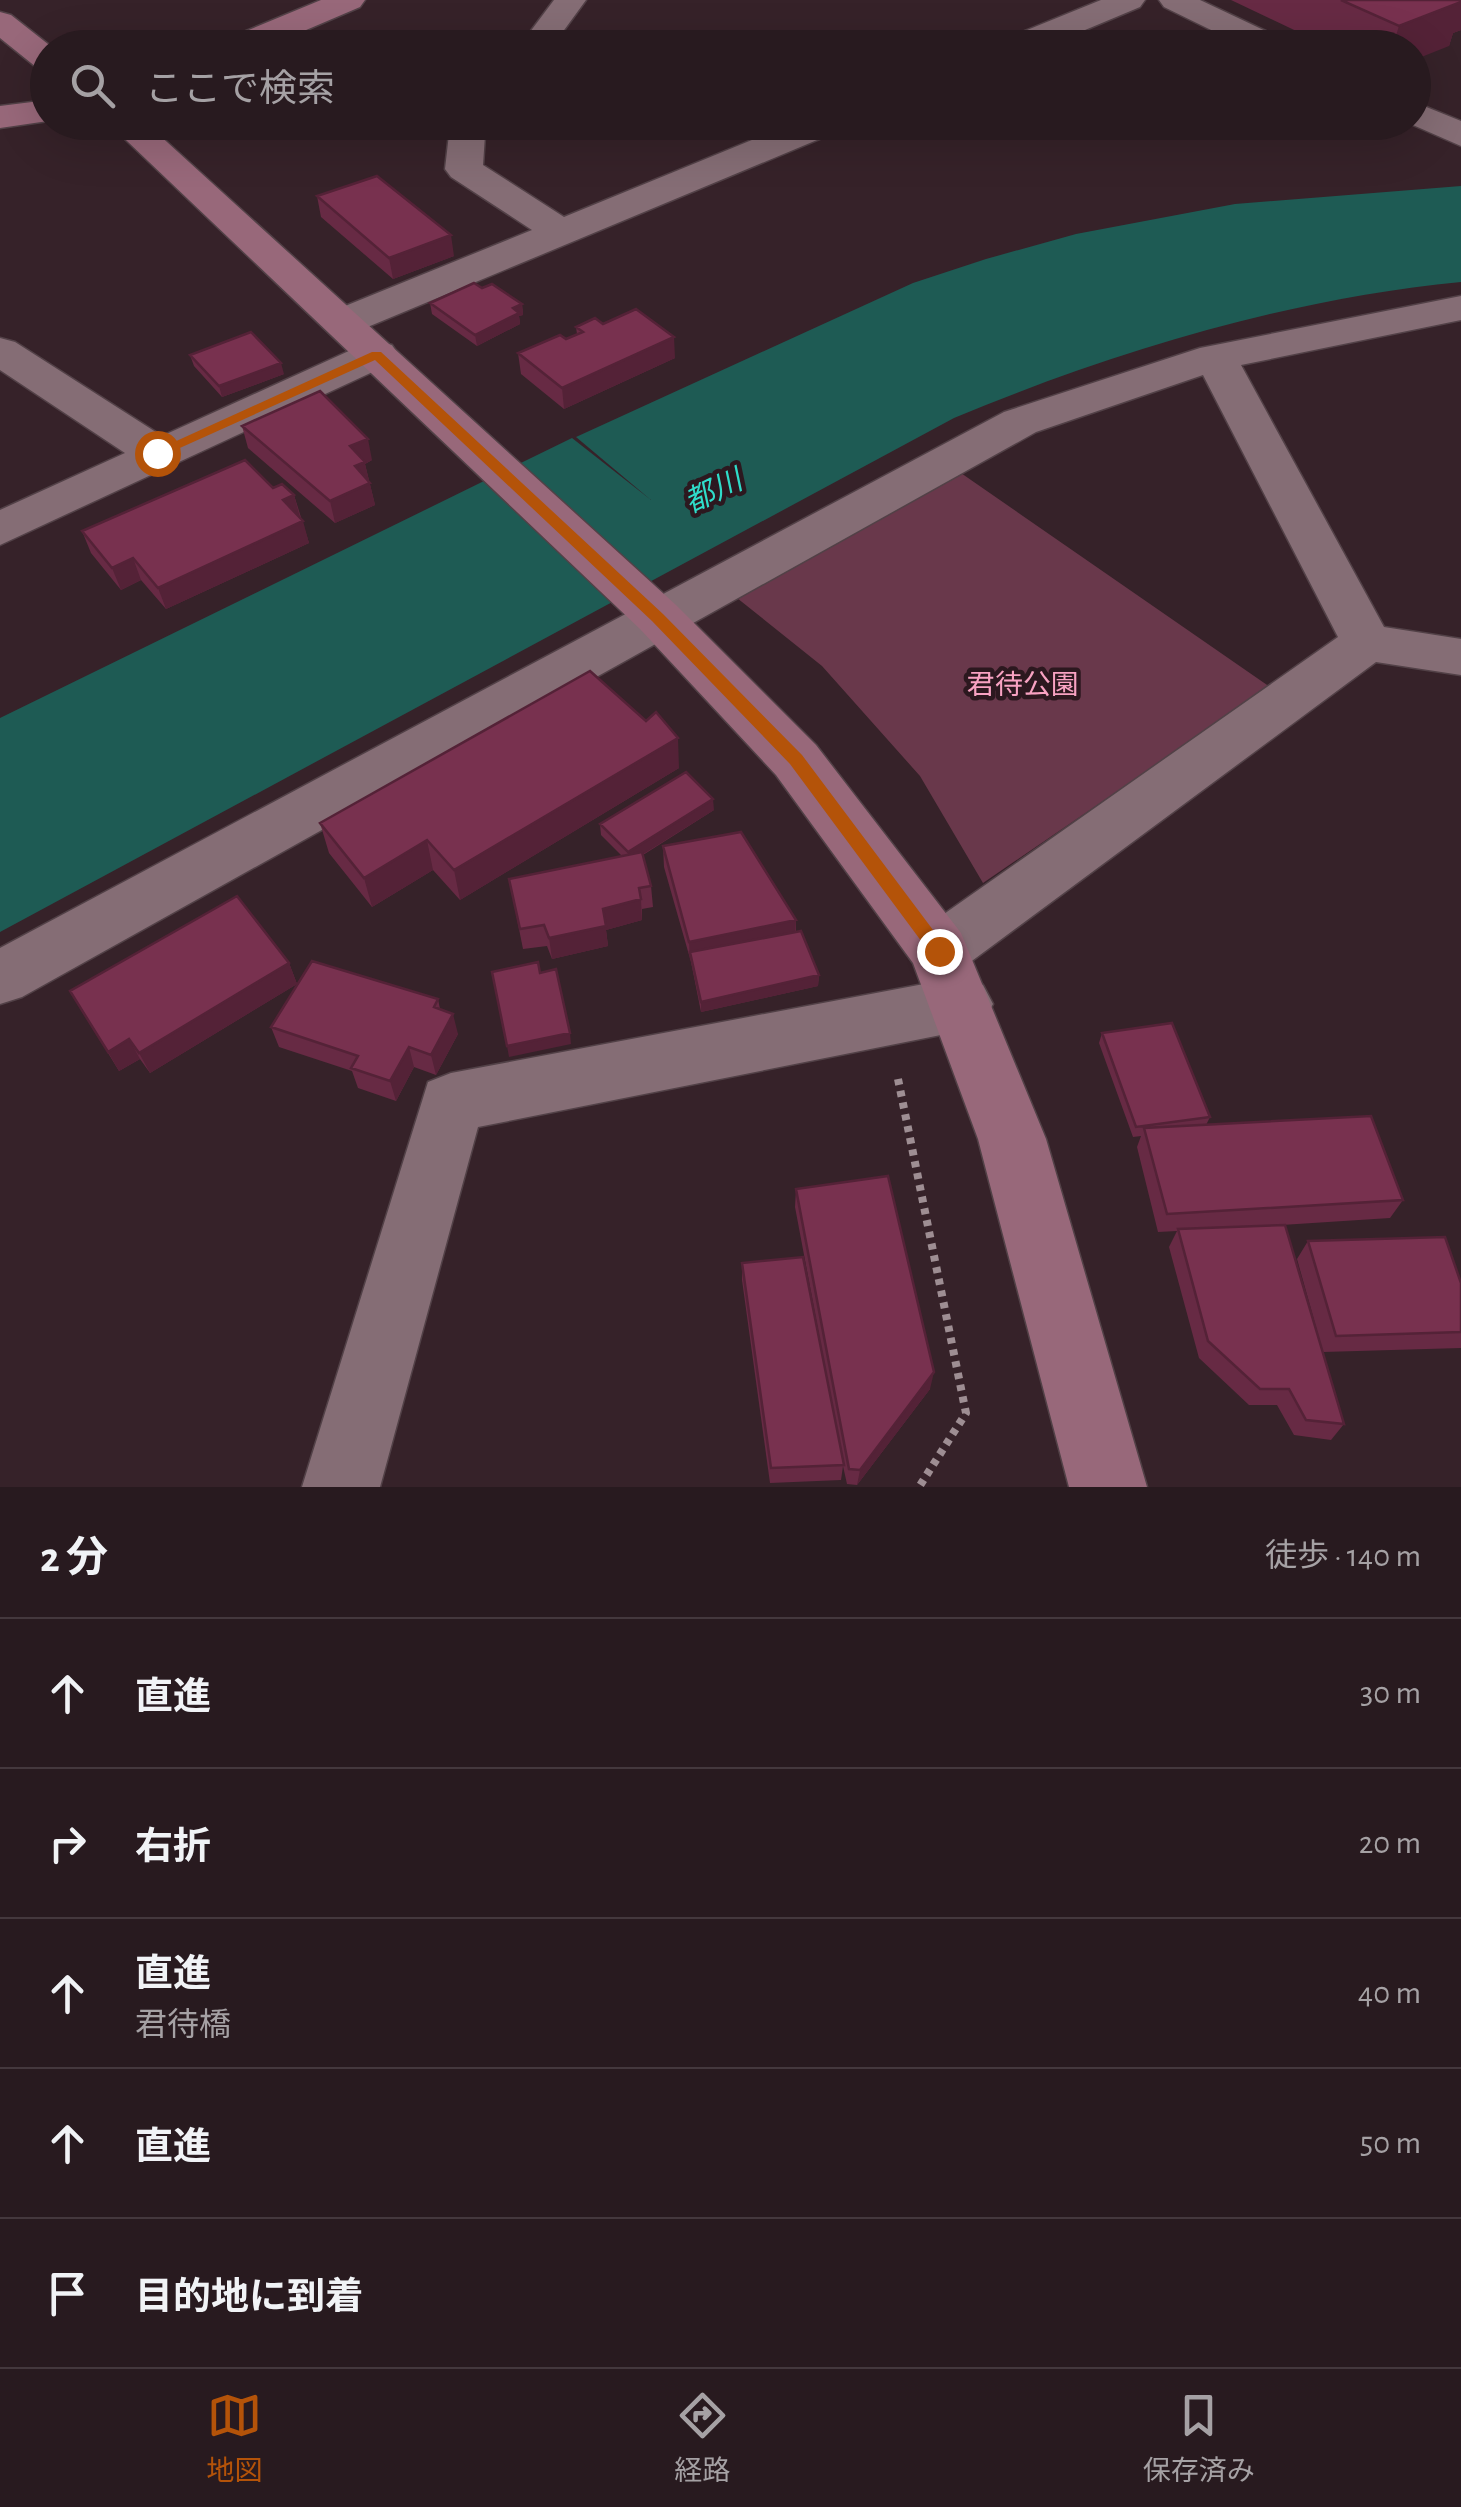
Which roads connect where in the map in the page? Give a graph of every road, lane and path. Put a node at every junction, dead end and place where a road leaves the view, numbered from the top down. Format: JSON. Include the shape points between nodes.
{"nodes":[{"id":1,"x":348,"y":0,"type":"edge"},
{"id":2,"x":570,"y":0,"type":"edge"},
{"id":3,"x":1128,"y":0,"type":"edge"},
{"id":4,"x":1175,"y":0,"type":"edge"},
{"id":5,"x":0,"y":22,"type":"edge"},
{"id":6,"x":277,"y":30,"type":"edge"},
{"id":7,"x":548,"y":30,"type":"edge"},
{"id":8,"x":1056,"y":30,"type":"edge"},
{"id":9,"x":1238,"y":30,"type":"edge"},
{"id":10,"x":30,"y":46,"type":"edge"},
{"id":11,"x":30,"y":113,"type":"edge"},
{"id":12,"x":0,"y":117,"type":"edge"},
{"id":13,"x":1431,"y":121,"type":"edge"},
{"id":14,"x":1461,"y":135,"type":"edge"},
{"id":15,"x":144,"y":140,"type":"edge"},
{"id":16,"x":466,"y":140,"type":"edge"},
{"id":17,"x":784,"y":140,"type":"edge"},
{"id":18,"x":560,"y":231,"type":"junction"},
{"id":19,"x":1461,"y":308,"type":"edge"},
{"id":20,"x":344,"y":322,"type":"junction"},
{"id":21,"x":0,"y":351,"type":"edge"},
{"id":22,"x":376,"y":354,"type":"junction"},
{"id":23,"x":1215,"y":357,"type":"junction"},
{"id":24,"x":157,"y":453,"type":"junction"},
{"id":25,"x":0,"y":530,"type":"edge"},
{"id":26,"x":658,"y":617,"type":"junction"},
{"id":27,"x":1367,"y":642,"type":"junction"},
{"id":28,"x":1461,"y":656,"type":"edge"},
{"id":29,"x":0,"y":978,"type":"edge"},
{"id":30,"x":950,"y":978,"type":"junction"},
{"id":31,"x":896,"y":1071,"type":"dead end"},
{"id":32,"x":341,"y":1487,"type":"edge"},
{"id":33,"x":920,"y":1487,"type":"edge"},
{"id":34,"x":1108,"y":1487,"type":"edge"}],
"edges":[{"from":1,"to":6,"type":"street"},
{"from":2,"to":7,"type":"street"},
{"from":3,"to":8,"type":"street"},
{"from":4,"to":9,"type":"street"},
{"from":5,"to":10,"type":"street"},
{"from":11,"to":12,"type":"street"},
{"from":13,"to":14,"type":"street"},
{"from":15,"to":20,"type":"street"},
{"from":16,"to":18,"type":"street","via":[[464,169]]},
{"from":17,"to":18,"type":"street"},
{"from":18,"to":20,"type":"street"},
{"from":19,"to":23,"type":"street"},
{"from":20,"to":22,"type":"street"},
{"from":21,"to":24,"type":"street"},
{"from":22,"to":24,"type":"street"},
{"from":22,"to":26,"type":"street"},
{"from":23,"to":26,"type":"street","via":[[1020,422]]},
{"from":23,"to":27,"type":"street"},
{"from":24,"to":25,"type":"street"},
{"from":26,"to":29,"type":"street"},
{"from":26,"to":30,"type":"street","via":[[796,760]]},
{"from":27,"to":28,"type":"street"},
{"from":27,"to":30,"type":"street"},
{"from":30,"to":32,"type":"street","via":[[451,1103]]},
{"from":30,"to":34,"type":"street","via":[[1012,1139]]},
{"from":31,"to":33,"type":"path","via":[[966,1412]]}]}
